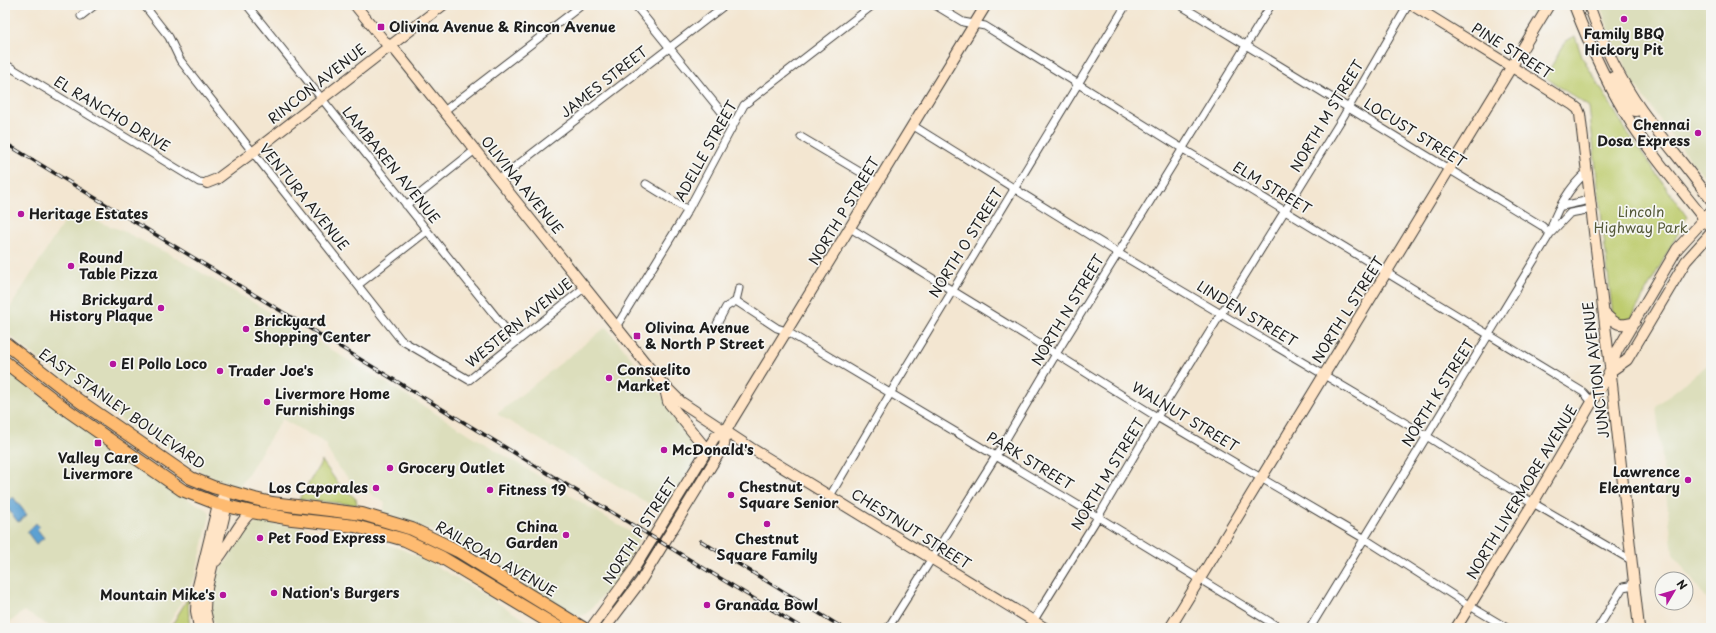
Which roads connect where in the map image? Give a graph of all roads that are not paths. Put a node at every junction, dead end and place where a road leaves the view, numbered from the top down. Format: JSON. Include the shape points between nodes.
{"nodes":[{"id":1,"x":95,"y":5,"type":"edge"},
{"id":2,"x":144,"y":5,"type":"edge"},
{"id":3,"x":247,"y":5,"type":"edge"},
{"id":4,"x":355,"y":5,"type":"edge"},
{"id":5,"x":443,"y":5,"type":"edge"},
{"id":6,"x":582,"y":5,"type":"edge"},
{"id":7,"x":635,"y":5,"type":"edge"},
{"id":8,"x":726,"y":5,"type":"edge"},
{"id":9,"x":873,"y":5,"type":"edge"},
{"id":10,"x":935,"y":5,"type":"edge"},
{"id":11,"x":986,"y":5,"type":"edge"},
{"id":12,"x":1126,"y":5,"type":"edge"},
{"id":13,"x":1180,"y":5,"type":"edge"},
{"id":14,"x":1271,"y":5,"type":"edge"},
{"id":15,"x":1408,"y":5,"type":"edge"},
{"id":16,"x":1412,"y":5,"type":"edge"},
{"id":17,"x":1549,"y":5,"type":"edge"},
{"id":18,"x":1574,"y":5,"type":"edge"},
{"id":19,"x":1589,"y":5,"type":"edge"},
{"id":20,"x":81,"y":16,"type":"dead end"},
{"id":21,"x":974,"y":24,"type":"junction"},
{"id":22,"x":1246,"y":45,"type":"junction"},
{"id":23,"x":389,"y":47,"type":"junction"},
{"id":24,"x":669,"y":48,"type":"junction"},
{"id":25,"x":1596,"y":59,"type":"junction"},
{"id":26,"x":5,"y":64,"type":"edge"},
{"id":27,"x":1511,"y":67,"type":"junction"},
{"id":28,"x":1078,"y":85,"type":"junction"},
{"id":29,"x":321,"y":98,"type":"junction"},
{"id":30,"x":1348,"y":107,"type":"junction"},
{"id":31,"x":1578,"y":109,"type":"joint"},
{"id":32,"x":1641,"y":110,"type":"junction"},
{"id":33,"x":444,"y":111,"type":"junction"},
{"id":34,"x":912,"y":125,"type":"junction"},
{"id":35,"x":733,"y":126,"type":"junction"},
{"id":36,"x":801,"y":137,"type":"dead end"},
{"id":37,"x":1182,"y":149,"type":"junction"},
{"id":38,"x":475,"y":150,"type":"junction"},
{"id":39,"x":252,"y":153,"type":"junction"},
{"id":40,"x":1450,"y":170,"type":"junction"},
{"id":41,"x":1587,"y":172,"type":"junction"},
{"id":42,"x":499,"y":179,"type":"junction"},
{"id":43,"x":877,"y":182,"type":"junction"},
{"id":44,"x":207,"y":183,"type":"joint"},
{"id":45,"x":646,"y":184,"type":"dead end"},
{"id":46,"x":1016,"y":188,"type":"junction"},
{"id":47,"x":1711,"y":200,"type":"edge"},
{"id":48,"x":406,"y":205,"type":"junction"},
{"id":49,"x":1591,"y":205,"type":"junction"},
{"id":50,"x":1562,"y":206,"type":"junction"},
{"id":51,"x":688,"y":210,"type":"junction"},
{"id":52,"x":1284,"y":211,"type":"junction"},
{"id":53,"x":1708,"y":216,"type":"edge"},
{"id":54,"x":850,"y":228,"type":"junction"},
{"id":55,"x":1711,"y":228,"type":"edge"},
{"id":56,"x":427,"y":231,"type":"junction"},
{"id":57,"x":1711,"y":233,"type":"edge"},
{"id":58,"x":1550,"y":234,"type":"junction"},
{"id":59,"x":1118,"y":253,"type":"junction"},
{"id":60,"x":1387,"y":273,"type":"junction"},
{"id":61,"x":358,"y":285,"type":"junction"},
{"id":62,"x":585,"y":287,"type":"junction"},
{"id":63,"x":739,"y":288,"type":"dead end"},
{"id":64,"x":952,"y":291,"type":"junction"},
{"id":65,"x":736,"y":300,"type":"junction"},
{"id":66,"x":1604,"y":312,"type":"junction"},
{"id":67,"x":1221,"y":315,"type":"junction"},
{"id":68,"x":1635,"y":322,"type":"junction"},
{"id":69,"x":717,"y":324,"type":"dead end"},
{"id":70,"x":616,"y":327,"type":"junction"},
{"id":71,"x":786,"y":331,"type":"junction"},
{"id":72,"x":1489,"y":334,"type":"junction"},
{"id":73,"x":516,"y":342,"type":"junction"},
{"id":74,"x":5,"y":343,"type":"edge"},
{"id":75,"x":1056,"y":354,"type":"junction"},
{"id":76,"x":5,"y":362,"type":"edge"},
{"id":77,"x":1610,"y":371,"type":"junction"},
{"id":78,"x":1324,"y":375,"type":"junction"},
{"id":79,"x":469,"y":380,"type":"joint"},
{"id":80,"x":664,"y":385,"type":"junction"},
{"id":81,"x":890,"y":393,"type":"junction"},
{"id":82,"x":1592,"y":402,"type":"junction"},
{"id":83,"x":1156,"y":417,"type":"junction"},
{"id":84,"x":726,"y":432,"type":"junction"},
{"id":85,"x":1426,"y":436,"type":"junction"},
{"id":86,"x":706,"y":452,"type":"junction"},
{"id":87,"x":996,"y":456,"type":"junction"},
{"id":88,"x":1262,"y":478,"type":"junction"},
{"id":89,"x":226,"y":492,"type":"junction"},
{"id":90,"x":830,"y":496,"type":"junction"},
{"id":91,"x":1533,"y":503,"type":"junction"},
{"id":92,"x":222,"y":505,"type":"junction"},
{"id":93,"x":252,"y":512,"type":"junction"},
{"id":94,"x":1098,"y":517,"type":"junction"},
{"id":95,"x":1365,"y":539,"type":"junction"},
{"id":96,"x":933,"y":559,"type":"junction"},
{"id":97,"x":1631,"y":560,"type":"junction"},
{"id":98,"x":214,"y":562,"type":"junction"},
{"id":99,"x":1200,"y":579,"type":"junction"},
{"id":100,"x":1634,"y":584,"type":"junction"},
{"id":101,"x":1470,"y":606,"type":"junction"},
{"id":102,"x":1031,"y":625,"type":"edge"},
{"id":103,"x":202,"y":627,"type":"edge"},
{"id":104,"x":559,"y":628,"type":"edge"},
{"id":105,"x":583,"y":628,"type":"edge"},
{"id":106,"x":591,"y":628,"type":"edge"},
{"id":107,"x":605,"y":628,"type":"edge"},
{"id":108,"x":888,"y":628,"type":"edge"},
{"id":109,"x":1045,"y":628,"type":"edge"},
{"id":110,"x":1170,"y":628,"type":"edge"},
{"id":111,"x":1280,"y":628,"type":"edge"},
{"id":112,"x":1310,"y":628,"type":"edge"},
{"id":113,"x":1456,"y":628,"type":"edge"},
{"id":114,"x":1507,"y":628,"type":"edge"},
{"id":115,"x":1598,"y":628,"type":"edge"},
{"id":116,"x":1639,"y":628,"type":"edge"}],
"edges":[{"from":1,"to":20,"type":"street"},
{"from":2,"to":39,"type":"street","name":"VENTURA AVENUE","via":[[169,36],[180,60]]},
{"from":3,"to":29,"type":"street","name":"LAMBAREN AVENUE"},
{"from":4,"to":23,"type":"street","name":"OLIVINA AVENUE"},
{"from":5,"to":23,"type":"street","name":"RINCON AVENUE"},
{"from":6,"to":33,"type":"street"},
{"from":7,"to":24,"type":"street"},
{"from":8,"to":24,"type":"street","name":"JAMES STREET"},
{"from":9,"to":35,"type":"street","name":"ADELLE STREET","via":[[744,105]]},
{"from":10,"to":21,"type":"street","name":"ELM STREET","via":[[963,22]]},
{"from":11,"to":21,"type":"street","name":"NORTH P STREET"},
{"from":12,"to":28,"type":"street","name":"NORTH O STREET"},
{"from":13,"to":22,"type":"street","name":"LOCUST STREET"},
{"from":14,"to":22,"type":"street","name":"NORTH N STREET"},
{"from":15,"to":30,"type":"street","name":"NORTH M STREET"},
{"from":16,"to":27,"type":"street","name":"PINE STREET"},
{"from":17,"to":27,"type":"street","name":"NORTH L STREET"},
{"from":18,"to":25,"type":"street"},
{"from":19,"to":32,"type":"street","via":[[1604,42]]},
{"from":21,"to":28,"type":"street","name":"ELM STREET","via":[[985,26]]},
{"from":21,"to":34,"type":"street","name":"NORTH P STREET"},
{"from":22,"to":30,"type":"street","name":"LOCUST STREET"},
{"from":22,"to":37,"type":"street","name":"NORTH N STREET"},
{"from":23,"to":29,"type":"street","name":"RINCON AVENUE"},
{"from":23,"to":33,"type":"street","name":"OLIVINA AVENUE","via":[[395,50]]},
{"from":24,"to":35,"type":"street"},
{"from":24,"to":42,"type":"street","name":"JAMES STREET"},
{"from":25,"to":32,"type":"street","via":[[1613,77],[1632,108]]},
{"from":25,"to":53,"type":"street","via":[[1634,127],[1664,169]]},
{"from":26,"to":44,"type":"street","name":"EL RANCHO DRIVE","via":[[199,182]]},
{"from":27,"to":31,"type":"street","name":"PINE STREET"},
{"from":27,"to":40,"type":"street","name":"NORTH L STREET"},
{"from":28,"to":37,"type":"street","name":"ELM STREET"},
{"from":28,"to":46,"type":"street","name":"NORTH O STREET"},
{"from":29,"to":39,"type":"street","name":"RINCON AVENUE"},
{"from":29,"to":48,"type":"street","name":"LAMBAREN AVENUE"},
{"from":30,"to":40,"type":"street","name":"LOCUST STREET"},
{"from":30,"to":52,"type":"street","name":"NORTH M STREET"},
{"from":31,"to":41,"type":"street","name":"JUNCTION AVENUE"},
{"from":32,"to":47,"type":"street"},
{"from":33,"to":38,"type":"street","name":"OLIVINA AVENUE"},
{"from":34,"to":43,"type":"street","name":"NORTH P STREET"},
{"from":34,"to":46,"type":"street","name":"LINDEN STREET"},
{"from":35,"to":51,"type":"street","name":"ADELLE STREET"},
{"from":36,"to":43,"type":"street"},
{"from":37,"to":52,"type":"street","name":"ELM STREET"},
{"from":37,"to":59,"type":"street","name":"NORTH N STREET"},
{"from":38,"to":42,"type":"street","name":"OLIVINA AVENUE"},
{"from":38,"to":48,"type":"street"},
{"from":39,"to":44,"type":"street","name":"RINCON AVENUE","via":[[217,179]]},
{"from":39,"to":61,"type":"street","name":"VENTURA AVENUE"},
{"from":40,"to":58,"type":"street","name":"LOCUST STREET","via":[[1542,226]]},
{"from":40,"to":60,"type":"street","name":"NORTH L STREET"},
{"from":41,"to":49,"type":"street","name":"JUNCTION AVENUE"},
{"from":41,"to":50,"type":"street","name":"NORTH K STREET","via":[[1578,179]]},
{"from":42,"to":62,"type":"street","name":"OLIVINA AVENUE"},
{"from":43,"to":54,"type":"street","name":"NORTH P STREET"},
{"from":45,"to":51,"type":"street"},
{"from":46,"to":59,"type":"street","name":"LINDEN STREET"},
{"from":46,"to":64,"type":"street","name":"NORTH O STREET"},
{"from":48,"to":56,"type":"street","name":"LAMBAREN AVENUE"},
{"from":49,"to":50,"type":"street"},
{"from":49,"to":58,"type":"street","via":[[1570,213]]},
{"from":49,"to":66,"type":"street","name":"JUNCTION AVENUE"},
{"from":50,"to":58,"type":"street","name":"NORTH K STREET","via":[[1552,223]]},
{"from":51,"to":70,"type":"street","name":"ADELLE STREET"},
{"from":52,"to":60,"type":"street","name":"ELM STREET"},
{"from":52,"to":67,"type":"street","name":"NORTH M STREET"},
{"from":53,"to":55,"type":"street"},
{"from":53,"to":68,"type":"street","name":"NORTH LIVERMORE AVENUE","via":[[1677,249]]},
{"from":54,"to":64,"type":"street","name":"WALNUT STREET"},
{"from":54,"to":71,"type":"street","name":"NORTH P STREET"},
{"from":56,"to":61,"type":"street"},
{"from":56,"to":73,"type":"street","name":"LAMBAREN AVENUE"},
{"from":57,"to":77,"type":"street","name":"NORTH LIVERMORE AVENUE","via":[[1686,261],[1627,360]]},
{"from":58,"to":72,"type":"street","name":"NORTH K STREET"},
{"from":59,"to":67,"type":"street","name":"LINDEN STREET"},
{"from":59,"to":75,"type":"street","name":"NORTH N STREET"},
{"from":60,"to":72,"type":"street","name":"ELM STREET"},
{"from":60,"to":78,"type":"street","name":"NORTH L STREET"},
{"from":61,"to":79,"type":"street","name":"VENTURA AVENUE","via":[[401,340]]},
{"from":62,"to":70,"type":"street","name":"OLIVINA AVENUE"},
{"from":62,"to":73,"type":"street","name":"WESTERN AVENUE"},
{"from":63,"to":65,"type":"street"},
{"from":64,"to":75,"type":"street","name":"WALNUT STREET"},
{"from":64,"to":81,"type":"street","name":"NORTH O STREET"},
{"from":65,"to":69,"type":"street","via":[[726,307]]},
{"from":65,"to":71,"type":"street","name":"PARK STREET"},
{"from":66,"to":68,"type":"street","via":[[1619,325]]},
{"from":66,"to":77,"type":"street","name":"JUNCTION AVENUE"},
{"from":67,"to":78,"type":"street","name":"LINDEN STREET"},
{"from":67,"to":83,"type":"street","name":"NORTH M STREET"},
{"from":68,"to":77,"type":"street","name":"NORTH LIVERMORE AVENUE","via":[[1617,351]]},
{"from":70,"to":80,"type":"street","name":"OLIVINA AVENUE"},
{"from":71,"to":81,"type":"street","name":"PARK STREET"},
{"from":71,"to":84,"type":"street","name":"NORTH P STREET"},
{"from":72,"to":82,"type":"street","name":"ELM STREET","via":[[1583,392]]},
{"from":72,"to":85,"type":"street","name":"NORTH K STREET"},
{"from":73,"to":79,"type":"street","name":"WESTERN AVENUE"},
{"from":74,"to":89,"type":"main road","name":"EAST STANLEY BOULEVARD","via":[[78,400],[191,478]]},
{"from":75,"to":83,"type":"street","name":"WALNUT STREET"},
{"from":75,"to":87,"type":"street","name":"NORTH N STREET"},
{"from":76,"to":92,"type":"main road","via":[[67,410],[182,490]]},
{"from":77,"to":82,"type":"street","name":"NORTH LIVERMORE AVENUE"},
{"from":77,"to":97,"type":"street","name":"JUNCTION AVENUE"},
{"from":78,"to":85,"type":"street","name":"LINDEN STREET"},
{"from":78,"to":88,"type":"street","name":"NORTH L STREET"},
{"from":80,"to":84,"type":"street","name":"CHESTNUT STREET","via":[[681,402]]},
{"from":80,"to":86,"type":"street","via":[[668,402]]},
{"from":81,"to":87,"type":"street","name":"PARK STREET"},
{"from":81,"to":90,"type":"street","name":"NORTH O STREET"},
{"from":82,"to":91,"type":"street","name":"NORTH LIVERMORE AVENUE"},
{"from":83,"to":88,"type":"street","name":"WALNUT STREET"},
{"from":83,"to":94,"type":"street","name":"NORTH M STREET"},
{"from":84,"to":86,"type":"street","name":"NORTH P STREET","via":[[715,438]]},
{"from":84,"to":90,"type":"street","name":"CHESTNUT STREET"},
{"from":84,"to":107,"type":"street","name":"NORTH P STREET","via":[[724,445],[649,569]]},
{"from":85,"to":91,"type":"street","name":"LINDEN STREET"},
{"from":85,"to":95,"type":"street","name":"NORTH K STREET"},
{"from":86,"to":106,"type":"street","name":"NORTH P STREET","via":[[632,572]]},
{"from":87,"to":94,"type":"street","name":"PARK STREET"},
{"from":87,"to":96,"type":"street","name":"NORTH N STREET"},
{"from":88,"to":95,"type":"street","name":"WALNUT STREET"},
{"from":88,"to":99,"type":"street","name":"NORTH L STREET"},
{"from":89,"to":92,"type":"street"},
{"from":89,"to":105,"type":"main road","name":"RAILROAD AVENUE","via":[[272,503],[362,514],[412,529],[458,551]]},
{"from":90,"to":96,"type":"street","name":"CHESTNUT STREET"},
{"from":91,"to":97,"type":"street","name":"LINDEN STREET"},
{"from":91,"to":101,"type":"street","name":"NORTH LIVERMORE AVENUE"},
{"from":92,"to":93,"type":"main road","name":"RAILROAD AVENUE"},
{"from":92,"to":98,"type":"street"},
{"from":92,"to":103,"type":"street","via":[[197,590],[196,611]]},
{"from":93,"to":98,"type":"street"},
{"from":93,"to":104,"type":"main road","name":"RAILROAD AVENUE","via":[[355,526],[405,540],[441,557]]},
{"from":94,"to":99,"type":"street","name":"PARK STREET"},
{"from":94,"to":102,"type":"street","name":"NORTH M STREET"},
{"from":95,"to":101,"type":"street","name":"WALNUT STREET"},
{"from":95,"to":112,"type":"street","name":"NORTH K STREET"},
{"from":96,"to":102,"type":"street","name":"CHESTNUT STREET"},
{"from":96,"to":108,"type":"street","name":"NORTH N STREET"},
{"from":97,"to":100,"type":"street","name":"JUNCTION AVENUE"},
{"from":98,"to":103,"type":"street","via":[[207,584]]},
{"from":99,"to":110,"type":"street","name":"NORTH L STREET"},
{"from":99,"to":111,"type":"street","name":"PARK STREET"},
{"from":100,"to":115,"type":"street","via":[[1623,587]]},
{"from":100,"to":116,"type":"street","name":"JUNCTION AVENUE"},
{"from":101,"to":113,"type":"street","name":"NORTH LIVERMORE AVENUE"},
{"from":101,"to":114,"type":"street","name":"WALNUT STREET"},
{"from":102,"to":109,"type":"street","name":"CHESTNUT STREET"}]}
